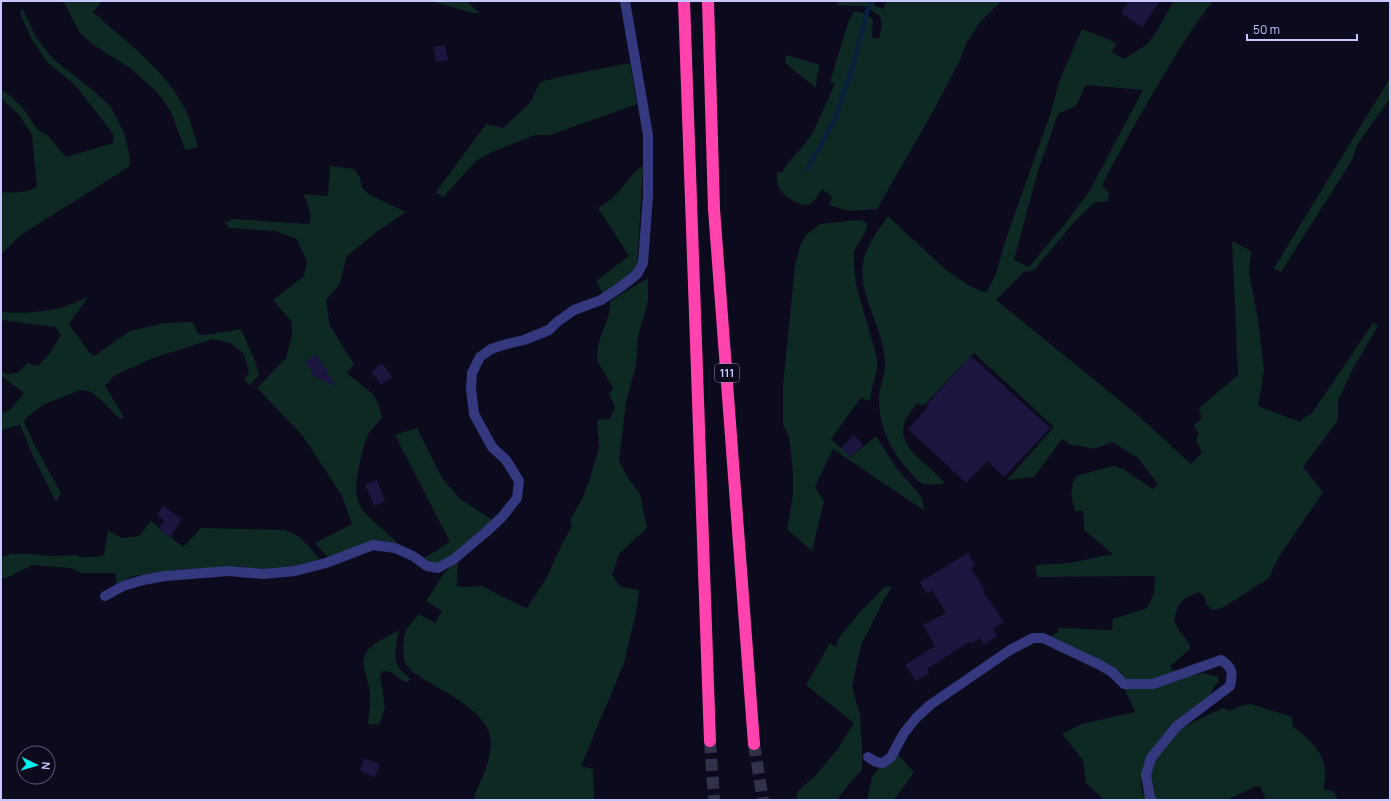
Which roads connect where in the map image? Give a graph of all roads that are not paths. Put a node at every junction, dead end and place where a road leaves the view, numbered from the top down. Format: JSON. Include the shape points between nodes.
{"nodes":[{"id":1,"x":625,"y":1,"type":"edge"},
{"id":2,"x":684,"y":1,"type":"edge"},
{"id":3,"x":708,"y":1,"type":"edge"},
{"id":4,"x":105,"y":596,"type":"dead end"},
{"id":5,"x":710,"y":741,"type":"tunnel mouth"},
{"id":6,"x":754,"y":744,"type":"tunnel mouth"},
{"id":7,"x":868,"y":757,"type":"dead end"},
{"id":8,"x":1152,"y":800,"type":"edge"}],
"edges":[{"from":1,"to":4,"type":"street","via":[[648,135],[648,196],[643,263],[637,274],[622,286],[601,300],[574,310],[549,330],[491,349],[480,357],[472,373],[474,414],[492,447],[506,460],[519,481],[518,498],[502,517],[454,558],[438,568],[427,566],[396,548],[373,545],[331,562],[295,571],[263,574],[229,571],[166,576],[123,586]]},
{"from":2,"to":5,"type":"highway","number":"111"},
{"from":3,"to":6,"type":"highway","number":"111","via":[[714,209]]},
{"from":7,"to":8,"type":"street","via":[[883,763],[891,757],[904,733],[916,718],[930,705],[1010,650],[1033,638],[1043,638],[1100,665],[1124,684],[1153,684],[1222,660],[1229,665],[1232,676],[1230,686],[1177,726],[1151,758],[1146,775]]}]}
